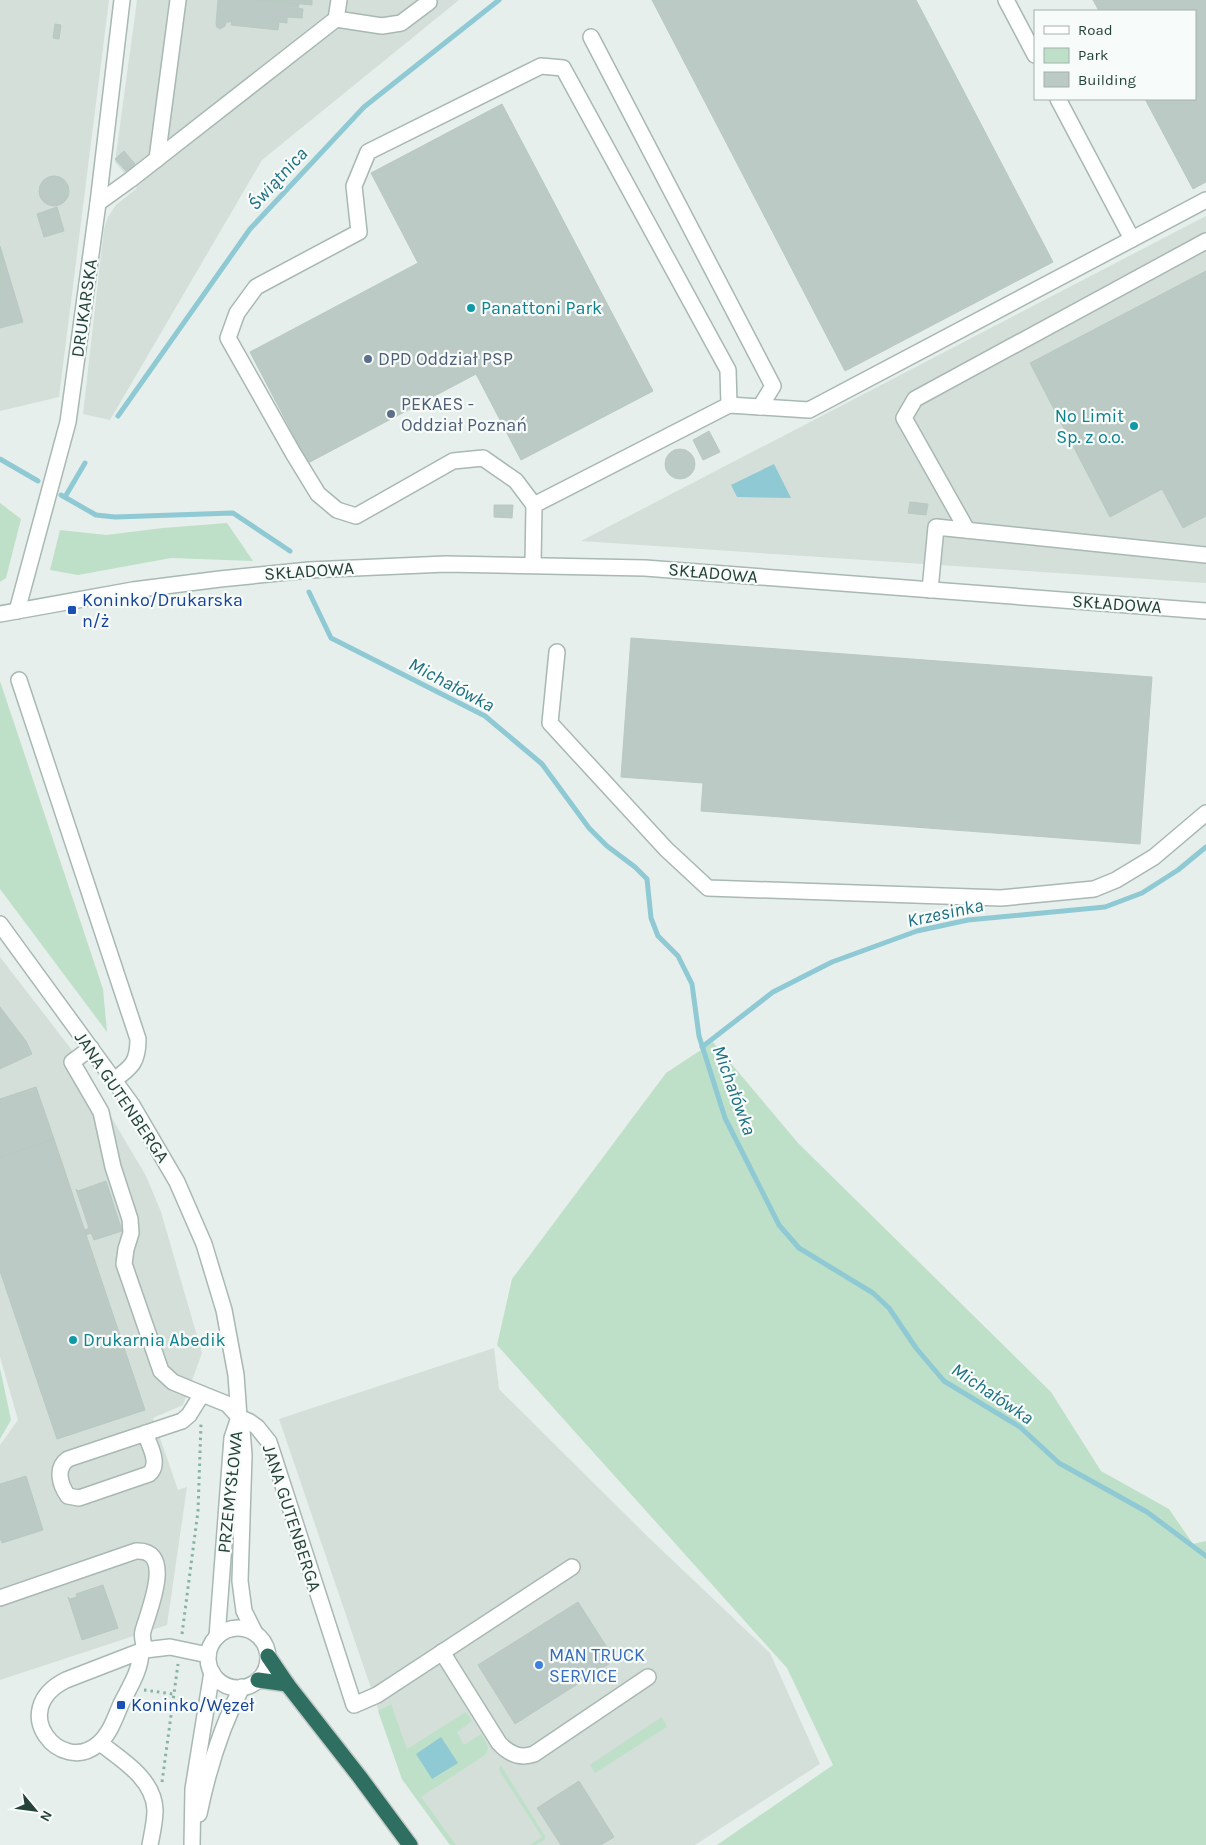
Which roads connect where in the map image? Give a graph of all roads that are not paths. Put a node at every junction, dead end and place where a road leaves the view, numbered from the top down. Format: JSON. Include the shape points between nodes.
{"nodes":[{"id":1,"x":122,"y":0,"type":"edge"},
{"id":2,"x":178,"y":0,"type":"edge"},
{"id":3,"x":339,"y":0,"type":"edge"},
{"id":4,"x":1006,"y":0,"type":"edge"},
{"id":5,"x":428,"y":2,"type":"dead end"},
{"id":6,"x":336,"y":19,"type":"junction"},
{"id":7,"x":591,"y":37,"type":"dead end"},
{"id":8,"x":1034,"y":53,"type":"edge"},
{"id":9,"x":1059,"y":100,"type":"edge"},
{"id":10,"x":157,"y":159,"type":"junction"},
{"id":11,"x":1206,"y":200,"type":"edge"},
{"id":12,"x":98,"y":203,"type":"junction"},
{"id":13,"x":1132,"y":239,"type":"junction"},
{"id":14,"x":1206,"y":241,"type":"edge"},
{"id":15,"x":729,"y":405,"type":"junction"},
{"id":16,"x":760,"y":407,"type":"junction"},
{"id":17,"x":534,"y":505,"type":"junction"},
{"id":18,"x":967,"y":530,"type":"junction"},
{"id":19,"x":1206,"y":555,"type":"edge"},
{"id":20,"x":532,"y":565,"type":"junction"},
{"id":21,"x":930,"y":590,"type":"junction"},
{"id":22,"x":17,"y":611,"type":"junction"},
{"id":23,"x":1206,"y":611,"type":"edge"},
{"id":24,"x":0,"y":614,"type":"edge"},
{"id":25,"x":557,"y":652,"type":"dead end"},
{"id":26,"x":19,"y":680,"type":"dead end"},
{"id":27,"x":1206,"y":814,"type":"edge"},
{"id":28,"x":0,"y":924,"type":"edge"},
{"id":29,"x":91,"y":1048,"type":"junction"},
{"id":30,"x":114,"y":1080,"type":"junction"},
{"id":31,"x":199,"y":1400,"type":"junction"},
{"id":32,"x":239,"y":1417,"type":"junction"},
{"id":33,"x":145,"y":1433,"type":"junction"},
{"id":34,"x":572,"y":1567,"type":"dead end"},
{"id":35,"x":0,"y":1598,"type":"edge"},
{"id":36,"x":255,"y":1633,"type":"junction"},
{"id":37,"x":217,"y":1637,"type":"junction"},
{"id":38,"x":143,"y":1651,"type":"junction"},
{"id":39,"x":442,"y":1652,"type":"junction"},
{"id":40,"x":208,"y":1655,"type":"junction"},
{"id":41,"x":268,"y":1656,"type":"junction"},
{"id":42,"x":212,"y":1672,"type":"junction"},
{"id":43,"x":648,"y":1677,"type":"dead end"},
{"id":44,"x":258,"y":1680,"type":"junction"},
{"id":45,"x":287,"y":1684,"type":"junction"},
{"id":46,"x":242,"y":1687,"type":"junction"},
{"id":47,"x":100,"y":1743,"type":"junction"},
{"id":48,"x":150,"y":1845,"type":"edge"},
{"id":49,"x":192,"y":1845,"type":"edge"},
{"id":50,"x":410,"y":1845,"type":"edge"}],
"edges":[{"from":1,"to":12,"type":"street","name":"DRUKARSKA"},
{"from":2,"to":10,"type":"street"},
{"from":3,"to":6,"type":"street"},
{"from":4,"to":8,"type":"street"},
{"from":5,"to":6,"type":"street","via":[[401,23],[382,26]]},
{"from":6,"to":10,"type":"street"},
{"from":7,"to":16,"type":"street","via":[[772,386]]},
{"from":9,"to":13,"type":"street"},
{"from":10,"to":12,"type":"street"},
{"from":11,"to":13,"type":"street"},
{"from":12,"to":22,"type":"street","name":"DRUKARSKA","via":[[68,422]]},
{"from":13,"to":16,"type":"street","via":[[809,410]]},
{"from":14,"to":18,"type":"street","via":[[915,399],[904,418]]},
{"from":15,"to":16,"type":"street"},
{"from":15,"to":17,"type":"street"},
{"from":15,"to":17,"type":"street","via":[[728,370],[564,68],[540,66],[368,152],[354,186],[359,232],[256,287],[237,313],[228,338],[292,453],[318,494],[337,510],[356,516],[453,461],[483,458],[516,481]]},
{"from":17,"to":20,"type":"street"},
{"from":18,"to":19,"type":"street"},
{"from":18,"to":21,"type":"street","via":[[936,527]]},
{"from":20,"to":21,"type":"street","name":"SKŁADOWA","via":[[645,568]]},
{"from":20,"to":22,"type":"street","name":"SKŁADOWA","via":[[446,564],[309,570],[133,590]]},
{"from":21,"to":23,"type":"street","name":"SKŁADOWA"},
{"from":22,"to":24,"type":"street","name":"SKŁADOWA"},
{"from":25,"to":27,"type":"street","via":[[550,723],[666,849],[708,888],[1001,898],[1094,889],[1154,857]]},
{"from":26,"to":30,"type":"street","via":[[138,1039],[134,1063]]},
{"from":28,"to":29,"type":"street","name":"JANA GUTENBERGA"},
{"from":29,"to":30,"type":"street","name":"JANA GUTENBERGA"},
{"from":29,"to":31,"type":"street","via":[[72,1062],[101,1112],[113,1167],[130,1219],[131,1233],[124,1264],[161,1371]]},
{"from":30,"to":32,"type":"street","name":"JANA GUTENBERGA","via":[[165,1159],[204,1244],[229,1332]]},
{"from":31,"to":32,"type":"street","via":[[227,1404]]},
{"from":31,"to":33,"type":"street","via":[[182,1421]]},
{"from":32,"to":36,"type":"street","name":"PRZEMYSŁOWA","via":[[244,1443],[240,1581],[244,1611]]},
{"from":32,"to":37,"type":"street","name":"PRZEMYSŁOWA","via":[[232,1438]]},
{"from":32,"to":39,"type":"street","name":"JANA GUTENBERGA","via":[[257,1427],[269,1442],[354,1705],[377,1695]]},
{"from":33,"to":33,"type":"street","via":[[64,1462],[60,1473],[68,1496],[79,1498],[149,1474],[155,1463]]},
{"from":34,"to":39,"type":"street"},
{"from":35,"to":38,"type":"street","via":[[136,1551],[148,1553],[155,1560],[157,1576],[142,1633]]},
{"from":36,"to":37,"type":"street","via":[[236,1628]]},
{"from":36,"to":41,"type":"street","via":[[262,1640]]},
{"from":37,"to":40,"type":"street"},
{"from":38,"to":40,"type":"street","via":[[170,1647]]},
{"from":38,"to":47,"type":"street","via":[[111,1726]]},
{"from":38,"to":47,"type":"street","via":[[56,1685],[42,1702],[40,1724],[51,1742],[71,1752],[82,1752]]},
{"from":39,"to":43,"type":"street","via":[[499,1744],[508,1752],[521,1756],[534,1754]]},
{"from":40,"to":42,"type":"street"},
{"from":41,"to":44,"type":"street","via":[[264,1673]]},
{"from":41,"to":45,"type":"highway"},
{"from":42,"to":46,"type":"street","via":[[225,1684]]},
{"from":42,"to":49,"type":"street","via":[[193,1789]]},
{"from":44,"to":45,"type":"highway"},
{"from":44,"to":46,"type":"street"},
{"from":45,"to":50,"type":"highway"},
{"from":46,"to":49,"type":"street","via":[[222,1731],[205,1784]]},
{"from":47,"to":48,"type":"street","via":[[137,1773],[151,1793],[155,1809]]}]}
